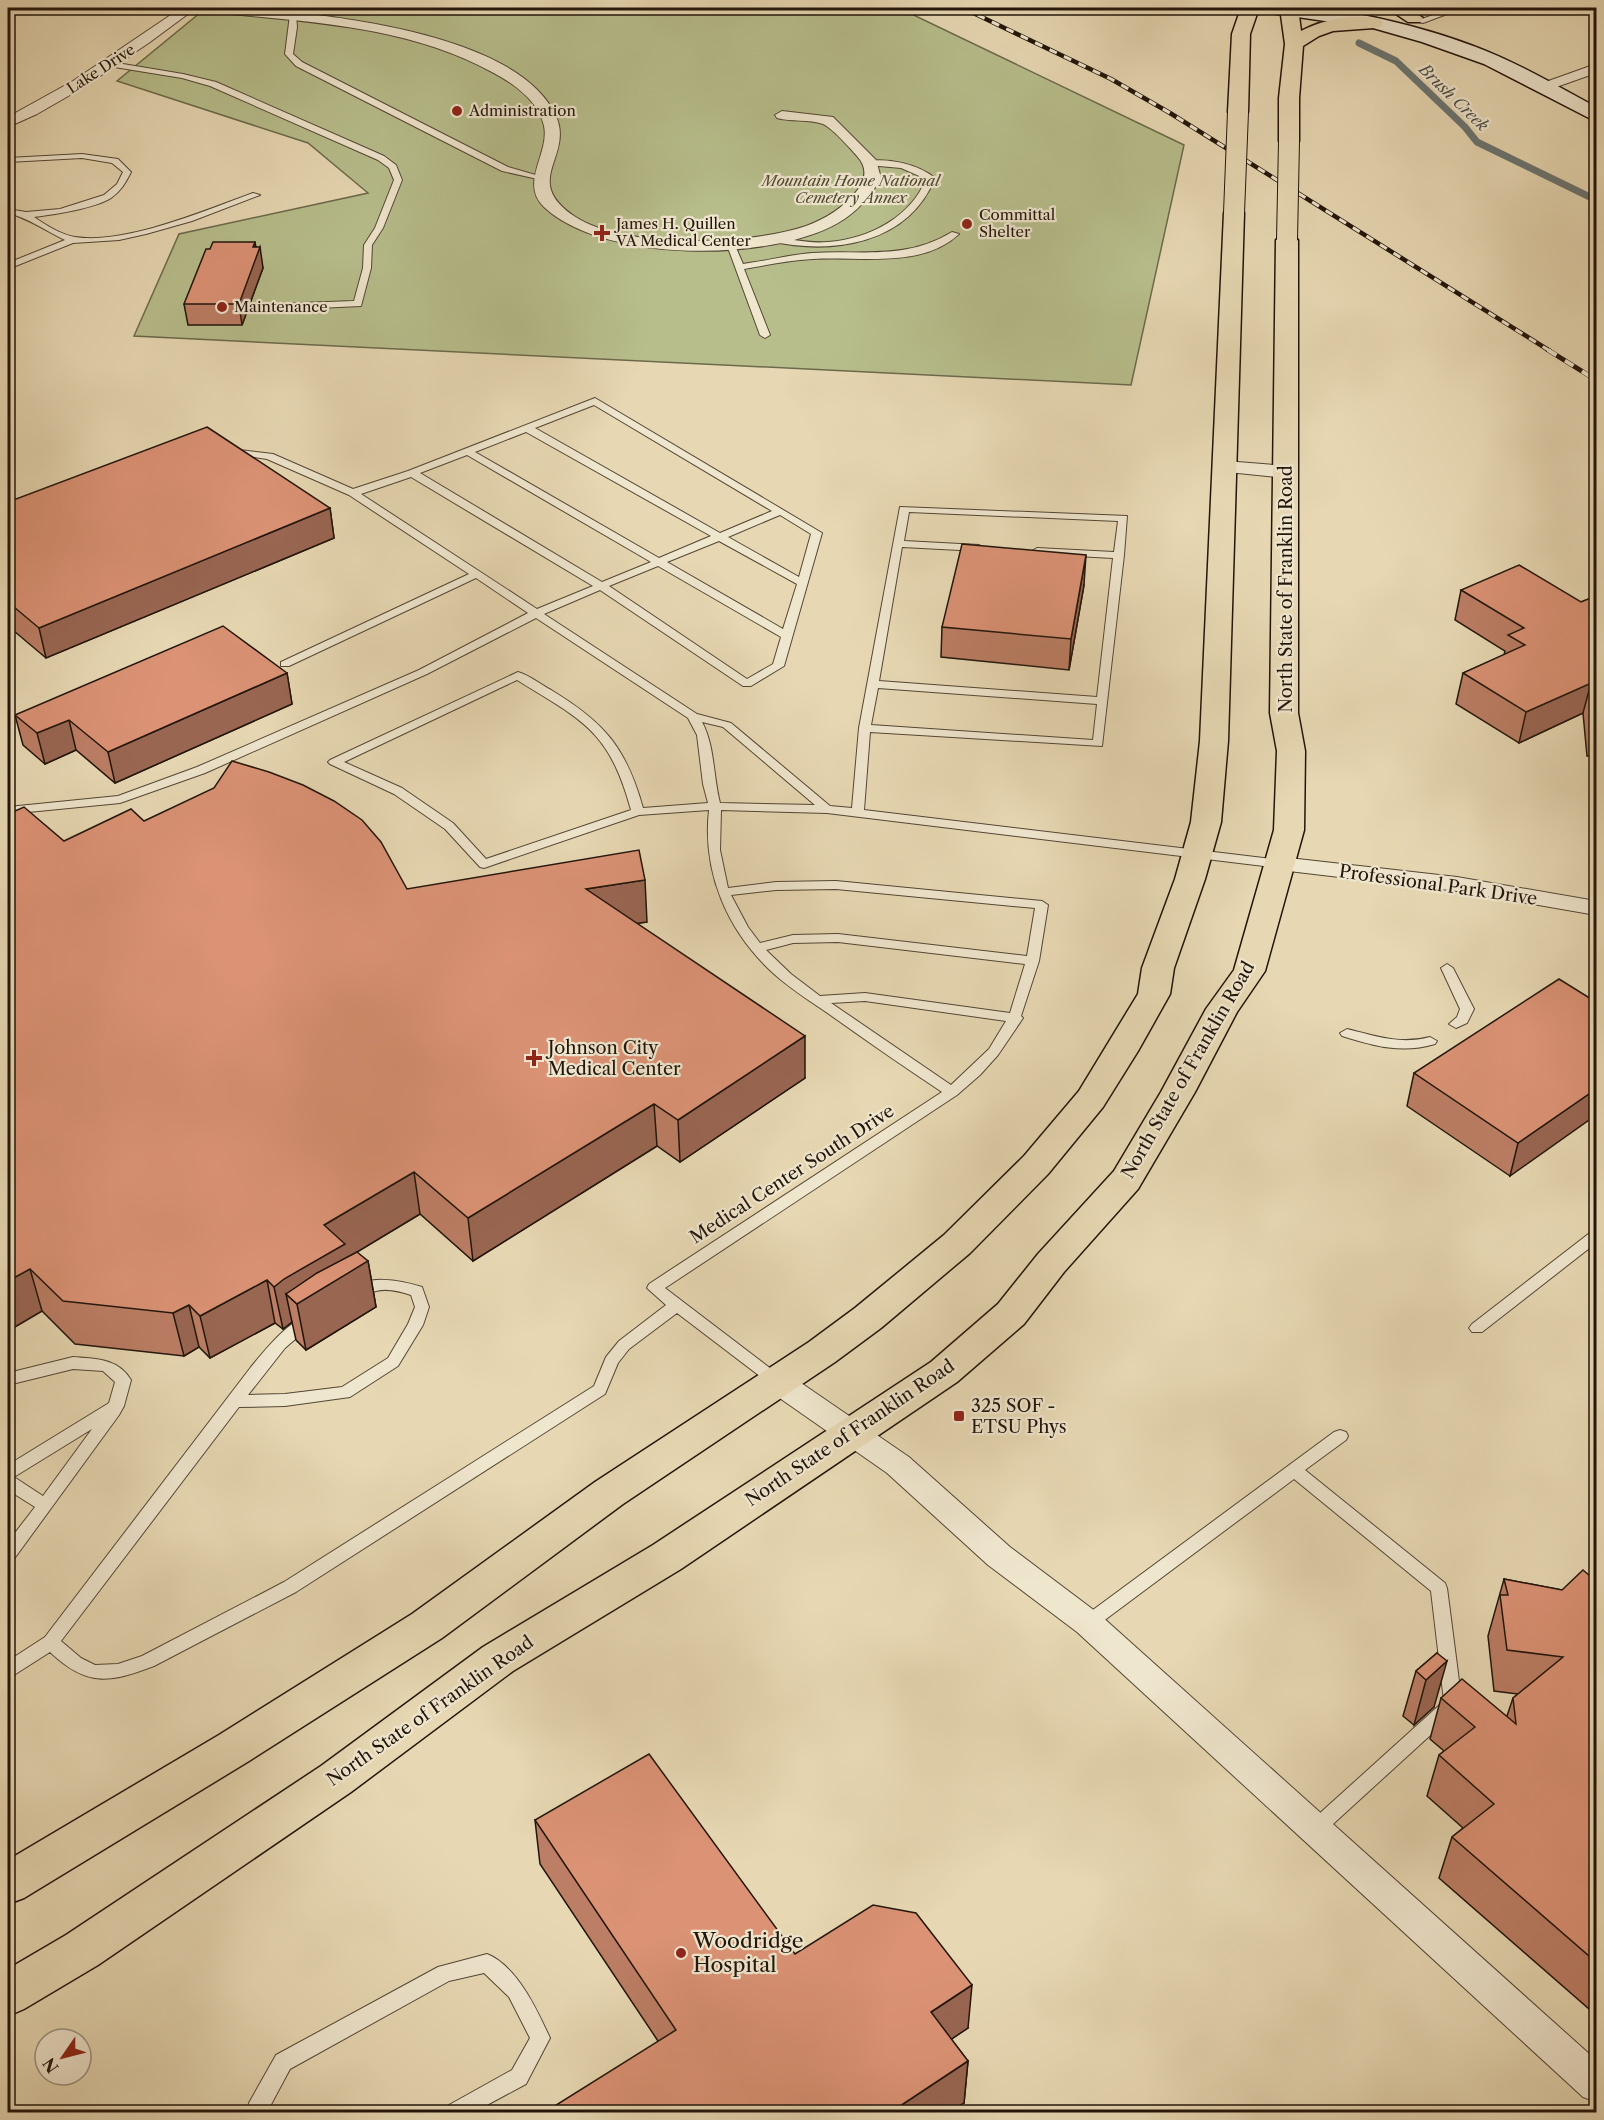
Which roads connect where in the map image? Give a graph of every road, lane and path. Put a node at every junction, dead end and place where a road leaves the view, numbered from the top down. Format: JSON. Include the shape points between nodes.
{"nodes":[{"id":1,"x":189,"y":8,"type":"edge"},
{"id":2,"x":211,"y":8,"type":"edge"},
{"id":3,"x":1250,"y":8,"type":"edge"},
{"id":4,"x":1287,"y":8,"type":"edge"},
{"id":5,"x":1343,"y":8,"type":"edge"},
{"id":6,"x":1396,"y":8,"type":"edge"},
{"id":7,"x":1459,"y":8,"type":"edge"},
{"id":8,"x":293,"y":17,"type":"junction"},
{"id":9,"x":1417,"y":20,"type":"junction"},
{"id":10,"x":1374,"y":22,"type":"junction"},
{"id":11,"x":1294,"y":44,"type":"junction"},
{"id":12,"x":1491,"y":60,"type":"junction"},
{"id":13,"x":111,"y":64,"type":"junction"},
{"id":14,"x":1596,"y":68,"type":"edge"},
{"id":15,"x":1545,"y":87,"type":"junction"},
{"id":16,"x":1596,"y":114,"type":"edge"},
{"id":17,"x":782,"y":116,"type":"dead end"},
{"id":18,"x":8,"y":123,"type":"edge"},
{"id":19,"x":8,"y":160,"type":"edge"},
{"id":20,"x":871,"y":163,"type":"junction"},
{"id":21,"x":542,"y":178,"type":"junction"},
{"id":22,"x":256,"y":195,"type":"dead end"},
{"id":23,"x":8,"y":211,"type":"edge"},
{"id":24,"x":26,"y":215,"type":"junction"},
{"id":25,"x":955,"y":234,"type":"dead end"},
{"id":26,"x":772,"y":239,"type":"junction"},
{"id":27,"x":72,"y":240,"type":"junction"},
{"id":28,"x":731,"y":245,"type":"junction"},
{"id":29,"x":8,"y":266,"type":"edge"},
{"id":30,"x":739,"y":267,"type":"junction"},
{"id":31,"x":274,"y":306,"type":"dead end"},
{"id":32,"x":765,"y":335,"type":"dead end"},
{"id":33,"x":527,"y":428,"type":"junction"},
{"id":34,"x":222,"y":449,"type":"edge"},
{"id":35,"x":467,"y":451,"type":"junction"},
{"id":36,"x":1225,"y":467,"type":"junction"},
{"id":37,"x":1287,"y":472,"type":"junction"},
{"id":38,"x":412,"y":473,"type":"junction"},
{"id":39,"x":353,"y":493,"type":"junction"},
{"id":40,"x":781,"y":510,"type":"junction"},
{"id":41,"x":720,"y":536,"type":"junction"},
{"id":42,"x":898,"y":544,"type":"junction"},
{"id":43,"x":991,"y":549,"type":"edge"},
{"id":44,"x":1026,"y":551,"type":"edge"},
{"id":45,"x":1119,"y":555,"type":"junction"},
{"id":46,"x":659,"y":562,"type":"junction"},
{"id":47,"x":477,"y":574,"type":"junction"},
{"id":48,"x":802,"y":583,"type":"junction"},
{"id":49,"x":601,"y":586,"type":"junction"},
{"id":50,"x":536,"y":613,"type":"junction"},
{"id":51,"x":787,"y":636,"type":"junction"},
{"id":52,"x":285,"y":664,"type":"dead end"},
{"id":53,"x":873,"y":684,"type":"junction"},
{"id":54,"x":1102,"y":701,"type":"junction"},
{"id":55,"x":693,"y":716,"type":"junction"},
{"id":56,"x":865,"y":728,"type":"junction"},
{"id":57,"x":715,"y":806,"type":"junction"},
{"id":58,"x":827,"y":809,"type":"junction"},
{"id":59,"x":8,"y":811,"type":"edge"},
{"id":60,"x":638,"y":812,"type":"junction"},
{"id":61,"x":858,"y":814,"type":"junction"},
{"id":62,"x":1198,"y":854,"type":"junction"},
{"id":63,"x":1280,"y":864,"type":"junction"},
{"id":64,"x":723,"y":892,"type":"junction"},
{"id":65,"x":1596,"y":908,"type":"edge"},
{"id":66,"x":757,"y":948,"type":"junction"},
{"id":67,"x":1034,"y":960,"type":"junction"},
{"id":68,"x":1447,"y":969,"type":"dead end"},
{"id":69,"x":818,"y":1000,"type":"junction"},
{"id":70,"x":1016,"y":1018,"type":"junction"},
{"id":71,"x":1456,"y":1024,"type":"dead end"},
{"id":72,"x":1347,"y":1033,"type":"dead end"},
{"id":73,"x":1430,"y":1041,"type":"dead end"},
{"id":74,"x":952,"y":1092,"type":"junction"},
{"id":75,"x":1596,"y":1236,"type":"edge"},
{"id":76,"x":345,"y":1299,"type":"edge"},
{"id":77,"x":676,"y":1306,"type":"junction"},
{"id":78,"x":318,"y":1314,"type":"edge"},
{"id":79,"x":1477,"y":1328,"type":"dead end"},
{"id":80,"x":8,"y":1378,"type":"edge"},
{"id":81,"x":778,"y":1382,"type":"junction"},
{"id":82,"x":237,"y":1401,"type":"junction"},
{"id":83,"x":116,"y":1406,"type":"junction"},
{"id":84,"x":852,"y":1434,"type":"junction"},
{"id":85,"x":1340,"y":1436,"type":"dead end"},
{"id":86,"x":1294,"y":1470,"type":"junction"},
{"id":87,"x":8,"y":1473,"type":"edge"},
{"id":88,"x":8,"y":1482,"type":"edge"},
{"id":89,"x":45,"y":1506,"type":"junction"},
{"id":90,"x":8,"y":1554,"type":"edge"},
{"id":91,"x":1088,"y":1623,"type":"junction"},
{"id":92,"x":51,"y":1642,"type":"junction"},
{"id":93,"x":8,"y":1670,"type":"edge"},
{"id":94,"x":1315,"y":1829,"type":"junction"},
{"id":95,"x":8,"y":1884,"type":"edge"},
{"id":96,"x":8,"y":1994,"type":"edge"},
{"id":97,"x":1596,"y":2084,"type":"edge"},
{"id":98,"x":257,"y":2112,"type":"edge"},
{"id":99,"x":456,"y":2112,"type":"edge"}],
"edges":[{"from":1,"to":13,"type":"street","name":"Lake Drive"},
{"from":2,"to":8,"type":"street"},
{"from":3,"to":36,"type":"highway","bridge":true,"via":[[1241,34]]},
{"from":4,"to":10,"type":"main road"},
{"from":4,"to":11,"type":"highway","name":"North State of Franklin Road"},
{"from":5,"to":9,"type":"main road"},
{"from":6,"to":9,"type":"highway"},
{"from":7,"to":9,"type":"lane"},
{"from":8,"to":21,"type":"lane","via":[[296,30],[290,54],[299,64],[505,169]]},
{"from":8,"to":21,"type":"street","via":[[407,35],[470,55],[529,90],[545,110],[552,127]]},
{"from":9,"to":12,"type":"main road","via":[[1486,50]]},
{"from":10,"to":11,"type":"highway","via":[[1324,26]]},
{"from":10,"to":12,"type":"main road"},
{"from":11,"to":37,"type":"highway","name":"North State of Franklin Road","bridge":true,"via":[[1289,98]]},
{"from":12,"to":15,"type":"main road"},
{"from":13,"to":18,"type":"street","name":"Lake Drive"},
{"from":13,"to":31,"type":"lane","via":[[213,84],[381,158],[393,167],[398,180],[368,245],[358,304]]},
{"from":14,"to":15,"type":"street"},
{"from":15,"to":16,"type":"main road"},
{"from":17,"to":20,"type":"street","via":[[828,120]]},
{"from":19,"to":24,"type":"lane","via":[[82,156],[116,162],[127,172],[107,197],[61,211]]},
{"from":20,"to":26,"type":"street","via":[[873,178],[855,205],[813,229]]},
{"from":20,"to":26,"type":"lane","via":[[913,168],[931,178],[928,189],[920,202],[878,232],[829,245]]},
{"from":21,"to":28,"type":"street","via":[[540,185],[547,201],[583,226],[660,245]]},
{"from":22,"to":27,"type":"lane","via":[[142,231],[93,241]]},
{"from":23,"to":24,"type":"lane"},
{"from":24,"to":27,"type":"lane"},
{"from":25,"to":30,"type":"lane","via":[[937,246],[902,254],[810,256]]},
{"from":26,"to":28,"type":"street"},
{"from":27,"to":29,"type":"lane"},
{"from":28,"to":30,"type":"lane"},
{"from":30,"to":32,"type":"lane"},
{"from":33,"to":35,"type":"lane"},
{"from":33,"to":40,"type":"lane","via":[[595,401]]},
{"from":33,"to":41,"type":"lane"},
{"from":34,"to":39,"type":"lane","via":[[269,456]]},
{"from":35,"to":38,"type":"lane"},
{"from":35,"to":46,"type":"lane"},
{"from":36,"to":37,"type":"street"},
{"from":36,"to":62,"type":"highway","via":[[1214,741],[1206,822]]},
{"from":37,"to":63,"type":"highway","name":"North State of Franklin Road","via":[[1284,713],[1291,751],[1289,830]]},
{"from":38,"to":39,"type":"lane"},
{"from":38,"to":49,"type":"lane"},
{"from":39,"to":47,"type":"lane"},
{"from":40,"to":41,"type":"lane"},
{"from":40,"to":48,"type":"lane","via":[[817,533]]},
{"from":41,"to":46,"type":"lane"},
{"from":41,"to":48,"type":"lane"},
{"from":42,"to":43,"type":"lane"},
{"from":42,"to":45,"type":"lane","via":[[904,509],[1123,518]]},
{"from":42,"to":53,"type":"lane"},
{"from":44,"to":45,"type":"lane"},
{"from":45,"to":54,"type":"lane"},
{"from":46,"to":49,"type":"lane"},
{"from":46,"to":51,"type":"lane"},
{"from":47,"to":50,"type":"lane"},
{"from":47,"to":52,"type":"lane"},
{"from":48,"to":51,"type":"lane"},
{"from":49,"to":50,"type":"lane"},
{"from":49,"to":51,"type":"lane","via":[[747,684],[778,666]]},
{"from":50,"to":55,"type":"lane"},
{"from":50,"to":59,"type":"lane","via":[[423,672],[201,770],[120,799]]},
{"from":53,"to":54,"type":"lane"},
{"from":53,"to":56,"type":"lane"},
{"from":54,"to":56,"type":"lane","via":[[1098,744]]},
{"from":55,"to":57,"type":"lane","via":[[703,735],[708,784]]},
{"from":55,"to":58,"type":"lane","via":[[727,725]]},
{"from":56,"to":61,"type":"lane"},
{"from":57,"to":58,"type":"lane"},
{"from":57,"to":60,"type":"lane"},
{"from":57,"to":64,"type":"lane","via":[[711,832]]},
{"from":58,"to":61,"type":"lane"},
{"from":60,"to":60,"type":"lane","via":[[484,864],[448,826],[398,791],[334,762],[518,675],[595,726],[623,768]]},
{"from":61,"to":62,"type":"lane"},
{"from":62,"to":63,"type":"lane"},
{"from":62,"to":81,"type":"highway","via":[[1158,968],[1154,994],[1091,1099],[1036,1166],[957,1244],[868,1318]]},
{"from":63,"to":65,"type":"street","name":"Professional Park Drive","via":[[1458,884]]},
{"from":63,"to":84,"type":"highway","name":"North State of Franklin Road","via":[[1249,971],[1222,1009],[1126,1180],[1011,1314],[944,1372]]},
{"from":64,"to":66,"type":"lane"},
{"from":64,"to":67,"type":"lane","name":"Medical Center South Drive","via":[[836,885],[1042,905]]},
{"from":66,"to":67,"type":"lane","via":[[793,939],[838,938]]},
{"from":66,"to":69,"type":"lane"},
{"from":67,"to":70,"type":"lane","name":"Medical Center South Drive"},
{"from":68,"to":71,"type":"lane","via":[[1467,1009]]},
{"from":69,"to":70,"type":"lane","via":[[865,997]]},
{"from":69,"to":74,"type":"lane"},
{"from":70,"to":74,"type":"lane","name":"Medical Center South Drive","via":[[997,1051]]},
{"from":72,"to":73,"type":"lane","via":[[1395,1046],[1417,1046]]},
{"from":74,"to":77,"type":"lane","name":"Medical Center South Drive","via":[[654,1288]]},
{"from":75,"to":79,"type":"lane"},
{"from":76,"to":82,"type":"lane","via":[[381,1284],[417,1291],[422,1307],[416,1325],[393,1362],[345,1393]]},
{"from":77,"to":81,"type":"lane"},
{"from":77,"to":92,"type":"lane","via":[[624,1345],[611,1361],[600,1390],[290,1587],[148,1661],[108,1674],[91,1673],[73,1663]]},
{"from":78,"to":82,"type":"lane","via":[[271,1351]]},
{"from":80,"to":83,"type":"lane","via":[[73,1363],[107,1366],[123,1380]]},
{"from":81,"to":84,"type":"street"},
{"from":81,"to":95,"type":"highway","via":[[609,1493],[427,1626]]},
{"from":82,"to":92,"type":"lane"},
{"from":83,"to":87,"type":"lane"},
{"from":83,"to":89,"type":"lane"},
{"from":84,"to":91,"type":"street","via":[[897,1465],[999,1556]]},
{"from":84,"to":96,"type":"highway","name":"North State of Franklin Road","via":[[667,1557],[498,1659],[336,1779],[82,1950]]},
{"from":85,"to":86,"type":"lane"},
{"from":86,"to":91,"type":"lane"},
{"from":86,"to":94,"type":"lane","via":[[1439,1588],[1453,1704]]},
{"from":88,"to":89,"type":"lane"},
{"from":89,"to":90,"type":"lane"},
{"from":91,"to":94,"type":"street"},
{"from":92,"to":93,"type":"lane"},
{"from":94,"to":97,"type":"street"},
{"from":98,"to":99,"type":"lane","via":[[283,2062],[445,1973],[487,1963],[516,1991],[540,2038],[519,2077]]}]}
